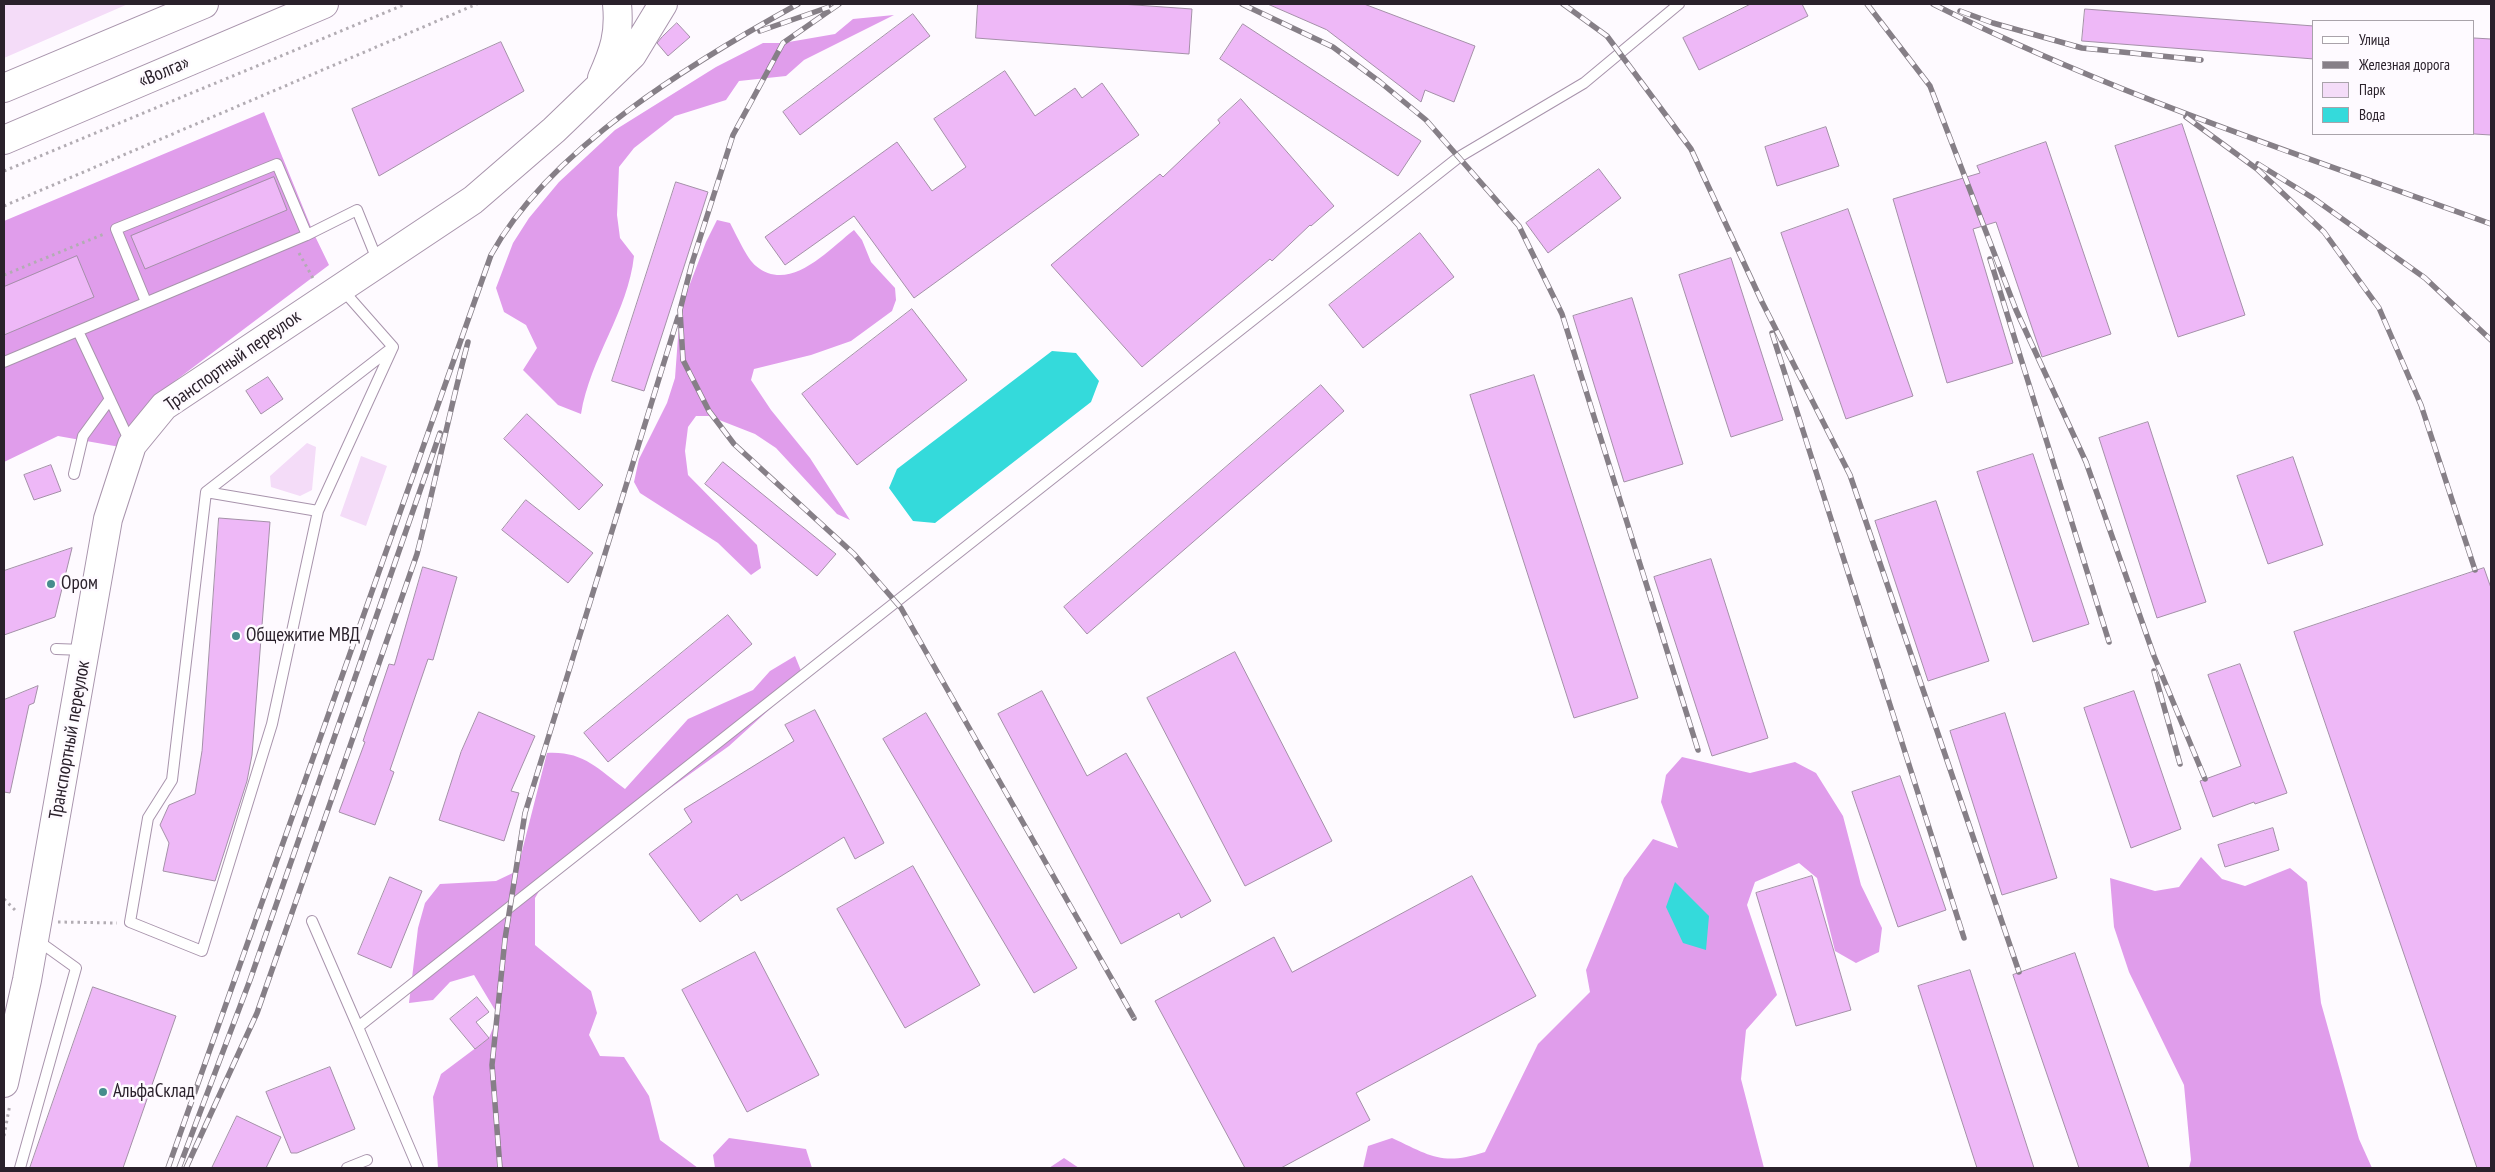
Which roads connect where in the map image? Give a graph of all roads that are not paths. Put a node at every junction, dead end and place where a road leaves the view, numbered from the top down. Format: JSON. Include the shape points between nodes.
{"nodes":[{"id":1,"x":204,"y":4,"type":"edge"},
{"id":2,"x":324,"y":4,"type":"edge"},
{"id":3,"x":617,"y":4,"type":"edge"},
{"id":4,"x":663,"y":4,"type":"edge"},
{"id":5,"x":1679,"y":4,"type":"edge"},
{"id":6,"x":4,"y":88,"type":"edge"},
{"id":7,"x":592,"y":100,"type":"junction"},
{"id":8,"x":4,"y":140,"type":"edge"},
{"id":9,"x":306,"y":235,"type":"junction"},
{"id":10,"x":378,"y":262,"type":"junction"},
{"id":11,"x":340,"y":288,"type":"junction"},
{"id":12,"x":146,"y":302,"type":"junction"},
{"id":13,"x":78,"y":331,"type":"junction"},
{"id":14,"x":393,"y":347,"type":"junction"},
{"id":15,"x":4,"y":362,"type":"edge"},
{"id":16,"x":110,"y":399,"type":"junction"},
{"id":17,"x":132,"y":445,"type":"junction"},
{"id":18,"x":74,"y":474,"type":"dead end"},
{"id":19,"x":206,"y":492,"type":"junction"},
{"id":20,"x":318,"y":511,"type":"junction"},
{"id":21,"x":56,"y":649,"type":"dead end"},
{"id":22,"x":85,"y":650,"type":"junction"},
{"id":23,"x":312,"y":921,"type":"dead end"},
{"id":24,"x":38,"y":940,"type":"junction"},
{"id":25,"x":358,"y":1027,"type":"junction"},
{"id":26,"x":8,"y":1052,"type":"edge"},
{"id":27,"x":4,"y":1082,"type":"edge"},
{"id":28,"x":367,"y":1160,"type":"dead end"},
{"id":29,"x":20,"y":1168,"type":"edge"},
{"id":30,"x":347,"y":1168,"type":"edge"},
{"id":31,"x":418,"y":1168,"type":"edge"}],
"edges":[{"from":1,"to":6,"type":"main road"},
{"from":2,"to":8,"type":"main road","name":"«Волга»"},
{"from":3,"to":7,"type":"main road","via":[[616,47]]},
{"from":4,"to":7,"type":"main road","name":"Транспортный переулок","via":[[632,55]]},
{"from":5,"to":25,"type":"lane","via":[[1584,83],[1459,157]]},
{"from":7,"to":10,"type":"main road","name":"Транспортный переулок","via":[[473,200]]},
{"from":9,"to":10,"type":"lane","via":[[356,210]]},
{"from":9,"to":12,"type":"lane"},
{"from":9,"to":12,"type":"lane","via":[[277,164],[116,229]]},
{"from":10,"to":11,"type":"main road","name":"Транспортный переулок"},
{"from":11,"to":14,"type":"lane"},
{"from":11,"to":17,"type":"main road","name":"Транспортный переулок","via":[[164,406]]},
{"from":12,"to":13,"type":"lane"},
{"from":13,"to":15,"type":"lane"},
{"from":13,"to":16,"type":"lane"},
{"from":14,"to":19,"type":"lane"},
{"from":14,"to":20,"type":"lane"},
{"from":16,"to":17,"type":"lane"},
{"from":16,"to":18,"type":"lane","via":[[82,436]]},
{"from":17,"to":22,"type":"main road","name":"Транспортный переулок","via":[[108,519]]},
{"from":19,"to":20,"type":"lane"},
{"from":19,"to":20,"type":"lane","via":[[172,780],[148,818],[130,922],[202,951],[272,724]]},
{"from":21,"to":22,"type":"lane"},
{"from":22,"to":24,"type":"main road","name":"Транспортный переулок"},
{"from":23,"to":25,"type":"lane"},
{"from":24,"to":26,"type":"main road","name":"Транспортный переулок"},
{"from":24,"to":29,"type":"lane","via":[[76,968]]},
{"from":25,"to":31,"type":"lane"},
{"from":26,"to":27,"type":"main road","name":"Транспортный переулок"},
{"from":28,"to":30,"type":"lane"}]}
